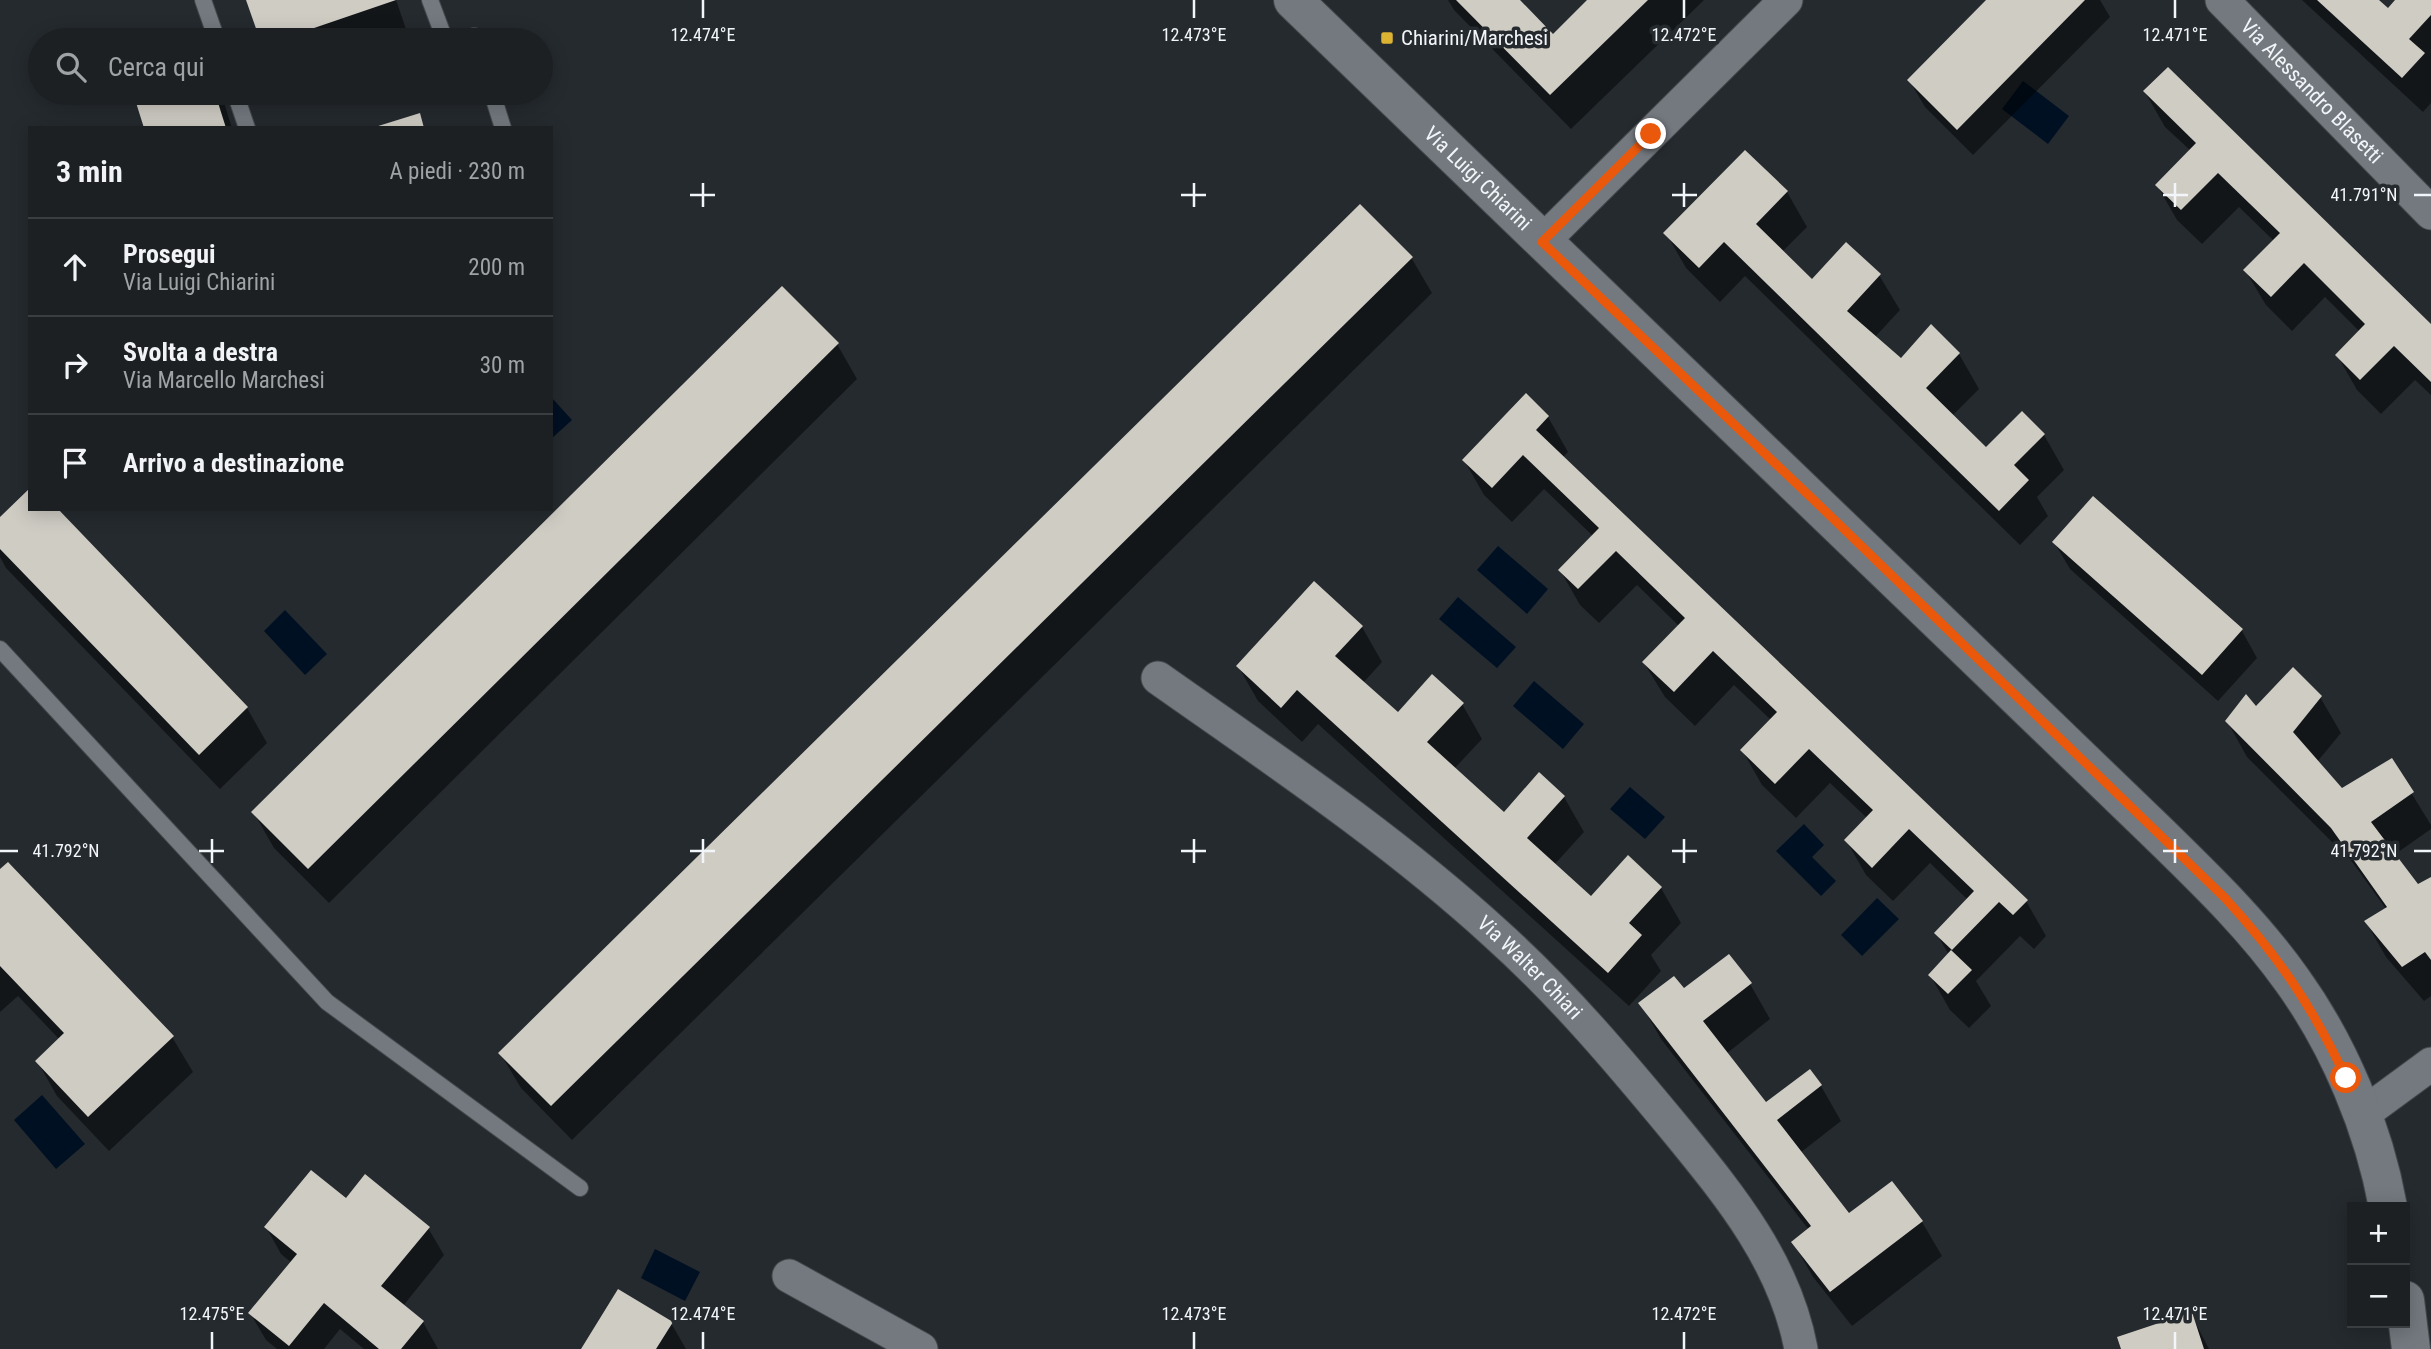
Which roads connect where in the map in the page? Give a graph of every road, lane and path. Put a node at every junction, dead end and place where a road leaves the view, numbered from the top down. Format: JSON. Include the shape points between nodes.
{"nodes":[{"id":1,"x":203,"y":0,"type":"edge"},
{"id":2,"x":430,"y":0,"type":"edge"},
{"id":3,"x":1293,"y":0,"type":"edge"},
{"id":4,"x":1786,"y":0,"type":"edge"},
{"id":5,"x":2222,"y":0,"type":"edge"},
{"id":6,"x":213,"y":28,"type":"edge"},
{"id":7,"x":440,"y":28,"type":"edge"},
{"id":8,"x":239,"y":105,"type":"edge"},
{"id":9,"x":496,"y":105,"type":"edge"},
{"id":10,"x":246,"y":126,"type":"edge"},
{"id":11,"x":502,"y":126,"type":"edge"},
{"id":12,"x":2431,"y":213,"type":"edge"},
{"id":13,"x":1542,"y":242,"type":"junction"},
{"id":14,"x":0,"y":649,"type":"edge"},
{"id":15,"x":1158,"y":678,"type":"dead end"},
{"id":16,"x":2431,"y":1065,"type":"edge"},
{"id":17,"x":2363,"y":1114,"type":"junction"},
{"id":18,"x":580,"y":1188,"type":"dead end"},
{"id":19,"x":2387,"y":1202,"type":"edge"},
{"id":20,"x":789,"y":1276,"type":"dead end"},
{"id":21,"x":2408,"y":1328,"type":"edge"},
{"id":22,"x":921,"y":1349,"type":"edge"},
{"id":23,"x":1801,"y":1349,"type":"edge"},
{"id":24,"x":2411,"y":1349,"type":"edge"}],
"edges":[{"from":1,"to":6,"type":"lane"},
{"from":2,"to":7,"type":"lane"},
{"from":3,"to":13,"type":"street","name":"Via Luigi Chiarini"},
{"from":4,"to":13,"type":"street"},
{"from":5,"to":12,"type":"street","name":"Via Alessandro Blasetti"},
{"from":8,"to":10,"type":"lane"},
{"from":9,"to":11,"type":"lane"},
{"from":13,"to":17,"type":"street","name":"Via Luigi Chiarini","via":[[2225,898],[2311,1009]]},
{"from":14,"to":18,"type":"lane","via":[[327,1002]]},
{"from":15,"to":23,"type":"street","name":"Via Walter Chiari","via":[[1424,872],[1568,1004],[1651,1099],[1746,1220],[1787,1297]]},
{"from":16,"to":17,"type":"street"},
{"from":17,"to":19,"type":"street","name":"Via Luigi Chiarini"},
{"from":20,"to":22,"type":"street"},
{"from":21,"to":24,"type":"street"}]}
